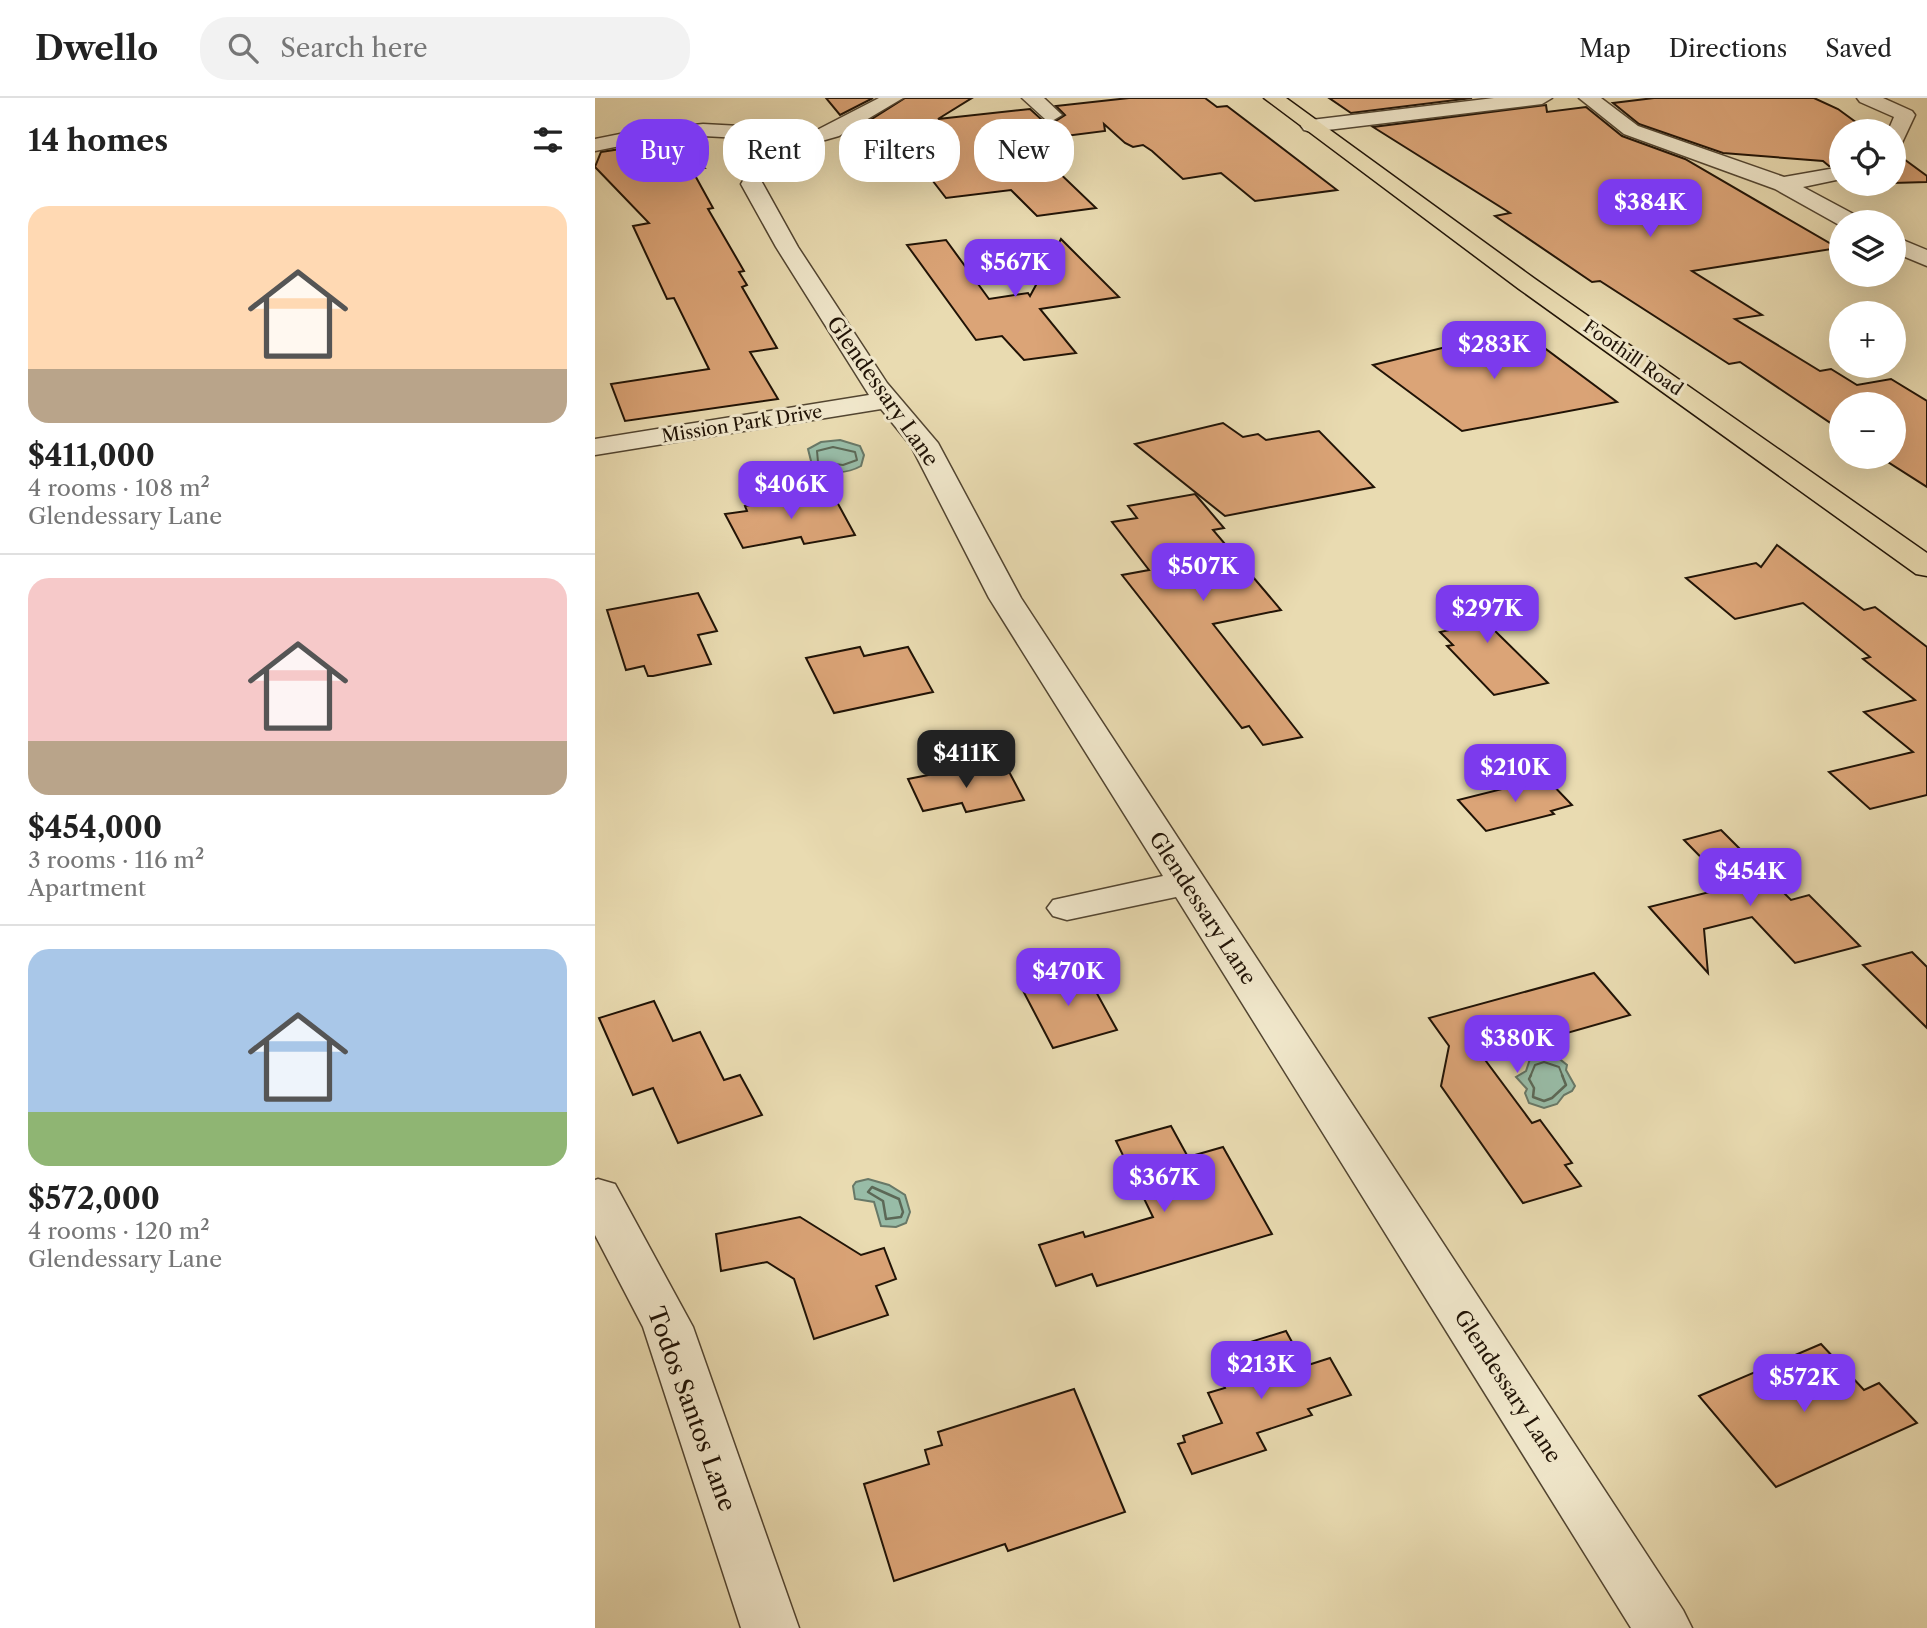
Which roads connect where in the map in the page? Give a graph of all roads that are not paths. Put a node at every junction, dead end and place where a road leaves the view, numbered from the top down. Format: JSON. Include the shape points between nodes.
{"nodes":[{"id":1,"x":893,"y":98,"type":"edge"},
{"id":2,"x":1032,"y":98,"type":"edge"},
{"id":3,"x":1274,"y":98,"type":"edge"},
{"id":4,"x":1542,"y":98,"type":"edge"},
{"id":5,"x":1589,"y":98,"type":"edge"},
{"id":6,"x":1867,"y":98,"type":"edge"},
{"id":7,"x":1905,"y":115,"type":"junction"},
{"id":8,"x":1052,"y":116,"type":"dead end"},
{"id":9,"x":1903,"y":119,"type":"edge"},
{"id":10,"x":1311,"y":126,"type":"junction"},
{"id":11,"x":1927,"y":128,"type":"edge"},
{"id":12,"x":595,"y":145,"type":"edge"},
{"id":13,"x":1829,"y":175,"type":"edge"},
{"id":14,"x":752,"y":184,"type":"dead end"},
{"id":15,"x":1783,"y":184,"type":"junction"},
{"id":16,"x":1830,"y":210,"type":"edge"},
{"id":17,"x":1906,"y":249,"type":"edge"},
{"id":18,"x":1927,"y":259,"type":"edge"},
{"id":19,"x":888,"y":400,"type":"junction"},
{"id":20,"x":595,"y":447,"type":"edge"},
{"id":21,"x":1927,"y":567,"type":"edge"},
{"id":22,"x":1187,"y":883,"type":"junction"},
{"id":23,"x":1067,"y":908,"type":"dead end"},
{"id":24,"x":598,"y":1196,"type":"dead end"},
{"id":25,"x":769,"y":1628,"type":"edge"},
{"id":26,"x":1663,"y":1628,"type":"edge"}],
"edges":[{"from":1,"to":12,"type":"street","via":[[827,134],[683,131]]},
{"from":2,"to":8,"type":"street"},
{"from":3,"to":10,"type":"main road","name":"Foothill Road"},
{"from":4,"to":10,"type":"street"},
{"from":5,"to":15,"type":"street","via":[[1617,122],[1648,138]]},
{"from":6,"to":7,"type":"street"},
{"from":7,"to":9,"type":"street"},
{"from":7,"to":11,"type":"street"},
{"from":10,"to":21,"type":"main road","name":"Foothill Road"},
{"from":13,"to":15,"type":"street"},
{"from":14,"to":19,"type":"street","name":"Glendessary Lane"},
{"from":15,"to":16,"type":"street"},
{"from":17,"to":18,"type":"street"},
{"from":19,"to":20,"type":"street","name":"Mission Park Drive"},
{"from":19,"to":22,"type":"street","name":"Glendessary Lane","via":[[925,443],[1005,598]]},
{"from":22,"to":23,"type":"street"},
{"from":22,"to":26,"type":"street","name":"Glendessary Lane"},
{"from":24,"to":25,"type":"street","name":"Todos Santos Lane","via":[[668,1327]]}]}
